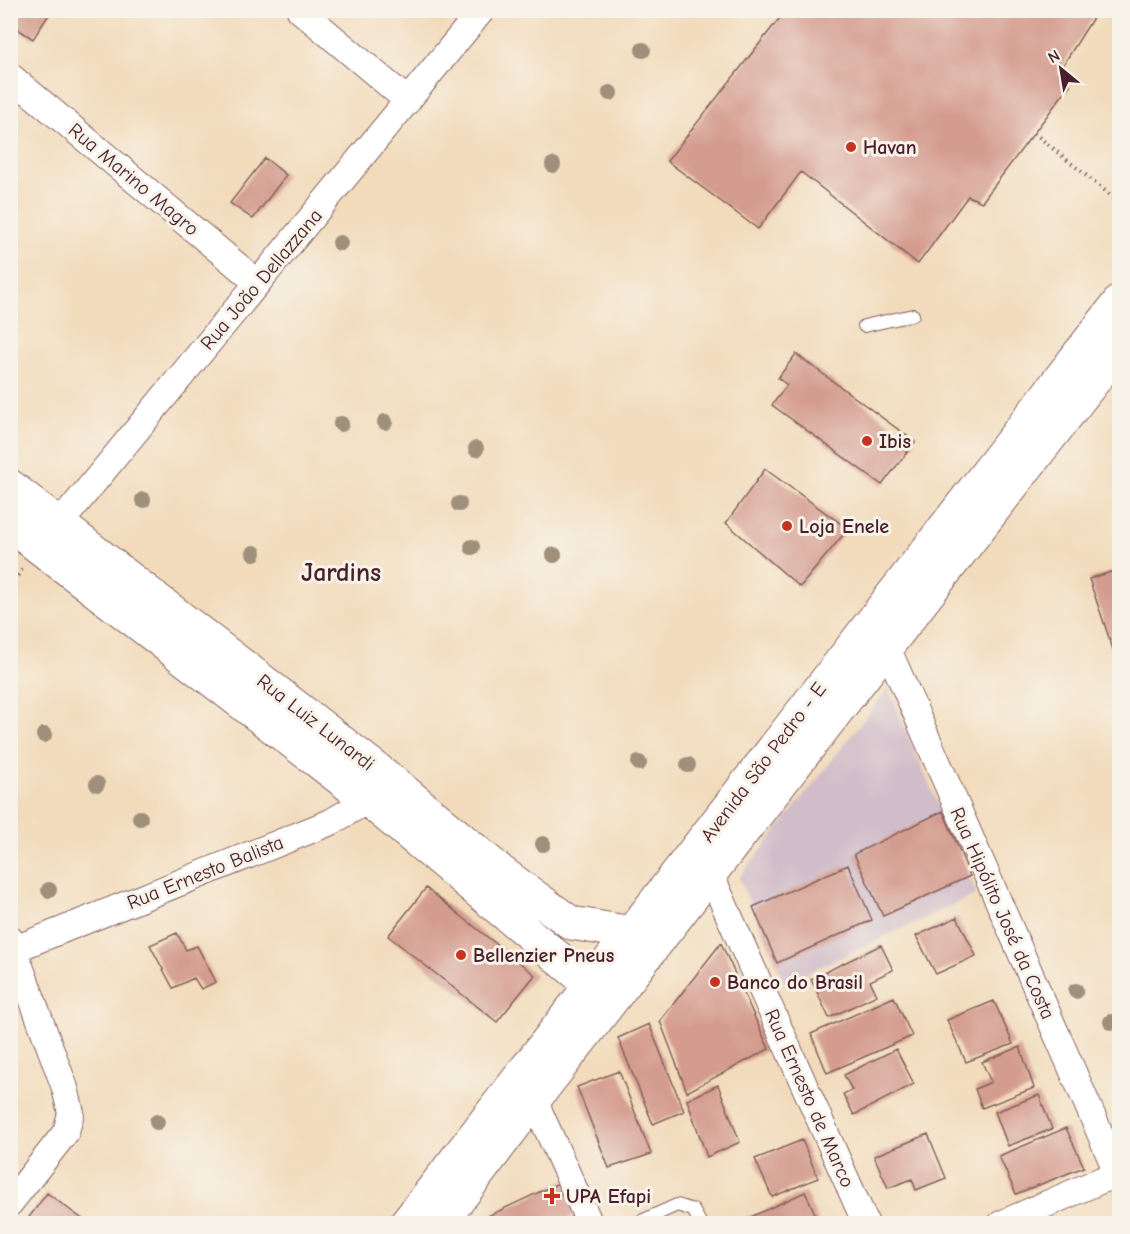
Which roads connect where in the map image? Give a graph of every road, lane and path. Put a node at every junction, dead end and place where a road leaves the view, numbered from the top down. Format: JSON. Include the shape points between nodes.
{"nodes":[{"id":1,"x":300,"y":10,"type":"edge"},
{"id":2,"x":482,"y":10,"type":"edge"},
{"id":3,"x":10,"y":76,"type":"edge"},
{"id":4,"x":408,"y":101,"type":"junction"},
{"id":5,"x":1034,"y":133,"type":"dead end"},
{"id":6,"x":1119,"y":203,"type":"edge"},
{"id":7,"x":258,"y":283,"type":"junction"},
{"id":8,"x":1119,"y":301,"type":"edge"},
{"id":9,"x":913,"y":315,"type":"dead end"},
{"id":10,"x":864,"y":326,"type":"dead end"},
{"id":11,"x":1119,"y":347,"type":"edge"},
{"id":12,"x":10,"y":486,"type":"edge"},
{"id":13,"x":10,"y":525,"type":"edge"},
{"id":14,"x":50,"y":536,"type":"junction"},
{"id":15,"x":887,"y":647,"type":"junction"},
{"id":16,"x":378,"y":789,"type":"junction"},
{"id":17,"x":710,"y":873,"type":"junction"},
{"id":18,"x":632,"y":933,"type":"junction"},
{"id":19,"x":12,"y":946,"type":"edge"},
{"id":20,"x":591,"y":985,"type":"junction"},
{"id":21,"x":534,"y":1100,"type":"junction"},
{"id":22,"x":1119,"y":1175,"type":"edge"},
{"id":23,"x":10,"y":1203,"type":"edge"},
{"id":24,"x":406,"y":1224,"type":"edge"},
{"id":25,"x":440,"y":1224,"type":"edge"},
{"id":26,"x":590,"y":1224,"type":"edge"},
{"id":27,"x":635,"y":1224,"type":"edge"},
{"id":28,"x":701,"y":1224,"type":"edge"},
{"id":29,"x":866,"y":1224,"type":"edge"},
{"id":30,"x":1001,"y":1224,"type":"edge"}],
"edges":[{"from":1,"to":4,"type":"street"},
{"from":2,"to":4,"type":"street","name":"Rua João Dellazzana"},
{"from":3,"to":7,"type":"street","name":"Rua Marino Magro"},
{"from":4,"to":7,"type":"street","name":"Rua João Dellazzana"},
{"from":5,"to":6,"type":"path"},
{"from":7,"to":14,"type":"street","name":"Rua João Dellazzana"},
{"from":8,"to":18,"type":"main road","name":"Avenida São Pedro - E"},
{"from":9,"to":10,"type":"lane"},
{"from":11,"to":15,"type":"main road","name":"Avenida São Pedro - E"},
{"from":12,"to":14,"type":"main road","name":"Rua Luiz Lunardi"},
{"from":13,"to":14,"type":"main road","name":"Rua Luiz Lunardi"},
{"from":14,"to":16,"type":"main road","name":"Rua Luiz Lunardi"},
{"from":15,"to":17,"type":"main road","name":"Avenida São Pedro - E"},
{"from":15,"to":22,"type":"street","name":"Rua Hipólito José da Costa"},
{"from":16,"to":18,"type":"main road","name":"Rua Luiz Lunardi","via":[[571,923]]},
{"from":16,"to":19,"type":"street","name":"Rua Ernesto Balista","via":[[332,822]]},
{"from":16,"to":20,"type":"main road","name":"Rua Luiz Lunardi"},
{"from":17,"to":21,"type":"main road","name":"Avenida São Pedro - E"},
{"from":17,"to":29,"type":"street","name":"Rua Ernesto de Marco"},
{"from":18,"to":20,"type":"main road","name":"Avenida São Pedro - E"},
{"from":19,"to":23,"type":"street","via":[[71,1113],[66,1132]]},
{"from":20,"to":24,"type":"main road","name":"Avenida São Pedro - E"},
{"from":21,"to":25,"type":"main road","name":"Avenida São Pedro - E"},
{"from":21,"to":26,"type":"street"},
{"from":22,"to":30,"type":"street"},
{"from":27,"to":28,"type":"lane","via":[[677,1205],[693,1210]]}]}
